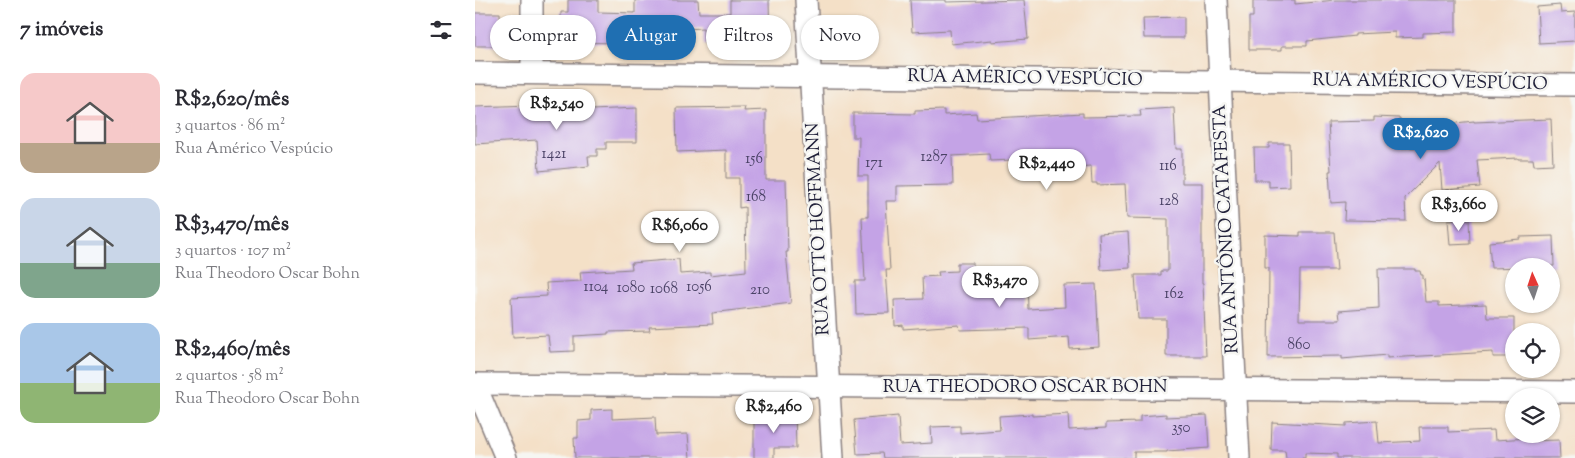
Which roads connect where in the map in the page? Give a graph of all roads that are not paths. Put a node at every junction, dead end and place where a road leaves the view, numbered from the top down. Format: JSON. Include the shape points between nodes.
{"nodes":[{"id":1,"x":532,"y":0,"type":"edge"},
{"id":2,"x":805,"y":0,"type":"edge"},
{"id":3,"x":1215,"y":0,"type":"edge"},
{"id":4,"x":475,"y":73,"type":"edge"},
{"id":5,"x":532,"y":73,"type":"junction"},
{"id":6,"x":810,"y":76,"type":"junction"},
{"id":7,"x":1220,"y":81,"type":"junction"},
{"id":8,"x":1575,"y":85,"type":"edge"},
{"id":9,"x":475,"y":384,"type":"edge"},
{"id":10,"x":829,"y":386,"type":"junction"},
{"id":11,"x":1235,"y":389,"type":"junction"},
{"id":12,"x":1575,"y":392,"type":"edge"},
{"id":13,"x":506,"y":458,"type":"edge"},
{"id":14,"x":833,"y":458,"type":"edge"},
{"id":15,"x":1239,"y":458,"type":"edge"}],
"edges":[{"from":1,"to":5,"type":"street"},
{"from":2,"to":6,"type":"street","name":"RUA OTTO HOFFMANN"},
{"from":3,"to":7,"type":"street","name":"RUA ANTÔNIO CATAFESTA"},
{"from":4,"to":5,"type":"street","name":"RUA AMÉRICO VESPÚCIO"},
{"from":5,"to":6,"type":"street","name":"RUA AMÉRICO VESPÚCIO"},
{"from":6,"to":7,"type":"street","name":"RUA AMÉRICO VESPÚCIO"},
{"from":6,"to":10,"type":"street","name":"RUA OTTO HOFFMANN"},
{"from":7,"to":8,"type":"street","name":"RUA AMÉRICO VESPÚCIO"},
{"from":7,"to":11,"type":"street","name":"RUA ANTÔNIO CATAFESTA"},
{"from":9,"to":10,"type":"street","name":"RUA THEODORO OSCAR BOHN"},
{"from":9,"to":13,"type":"street"},
{"from":10,"to":11,"type":"street","name":"RUA THEODORO OSCAR BOHN"},
{"from":10,"to":14,"type":"street","name":"RUA OTTO HOFFMANN"},
{"from":11,"to":12,"type":"street","name":"RUA THEODORO OSCAR BOHN"},
{"from":11,"to":15,"type":"street","name":"RUA ANTÔNIO CATAFESTA"}]}
